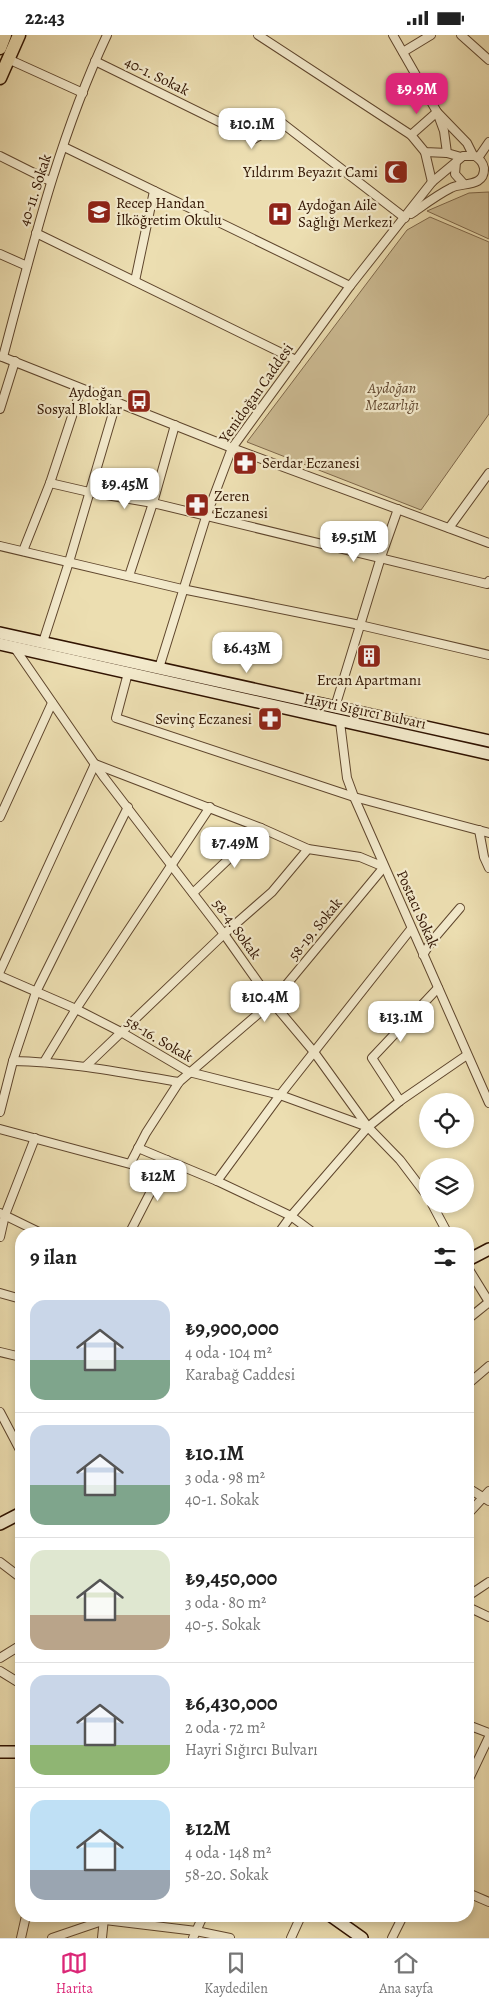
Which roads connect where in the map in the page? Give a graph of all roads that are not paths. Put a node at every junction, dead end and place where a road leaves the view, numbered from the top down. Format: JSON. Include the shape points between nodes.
{"nodes":[{"id":1,"x":5,"y":35,"type":"edge"},
{"id":2,"x":19,"y":35,"type":"edge"},
{"id":3,"x":108,"y":35,"type":"edge"},
{"id":4,"x":258,"y":35,"type":"edge"},
{"id":5,"x":393,"y":35,"type":"edge"},
{"id":6,"x":431,"y":35,"type":"edge"},
{"id":7,"x":461,"y":35,"type":"edge"},
{"id":8,"x":0,"y":48,"type":"edge"},
{"id":9,"x":403,"y":52,"type":"junction"},
{"id":10,"x":8,"y":59,"type":"junction"},
{"id":11,"x":489,"y":60,"type":"edge"},
{"id":12,"x":95,"y":61,"type":"junction"},
{"id":13,"x":0,"y":78,"type":"edge"},
{"id":14,"x":83,"y":93,"type":"junction"},
{"id":15,"x":437,"y":112,"type":"junction"},
{"id":16,"x":411,"y":135,"type":"junction"},
{"id":17,"x":489,"y":142,"type":"edge"},
{"id":18,"x":64,"y":147,"type":"junction"},
{"id":19,"x":426,"y":152,"type":"junction"},
{"id":20,"x":447,"y":153,"type":"junction"},
{"id":21,"x":0,"y":156,"type":"edge"},
{"id":22,"x":476,"y":157,"type":"junction"},
{"id":23,"x":459,"y":160,"type":"junction"},
{"id":24,"x":489,"y":164,"type":"edge"},
{"id":25,"x":480,"y":179,"type":"junction"},
{"id":26,"x":489,"y":180,"type":"edge"},
{"id":27,"x":50,"y":181,"type":"junction"},
{"id":28,"x":432,"y":182,"type":"junction"},
{"id":29,"x":463,"y":183,"type":"junction"},
{"id":30,"x":154,"y":191,"type":"junction"},
{"id":31,"x":405,"y":217,"type":"junction"},
{"id":32,"x":36,"y":233,"type":"junction"},
{"id":33,"x":0,"y":254,"type":"edge"},
{"id":34,"x":27,"y":266,"type":"junction"},
{"id":35,"x":135,"y":281,"type":"junction"},
{"id":36,"x":350,"y":286,"type":"junction"},
{"id":37,"x":1,"y":356,"type":"edge"},
{"id":38,"x":296,"y":360,"type":"junction"},
{"id":39,"x":16,"y":361,"type":"junction"},
{"id":40,"x":81,"y":389,"type":"junction"},
{"id":41,"x":116,"y":403,"type":"junction"},
{"id":42,"x":0,"y":409,"type":"edge"},
{"id":43,"x":175,"y":425,"type":"junction"},
{"id":44,"x":232,"y":448,"type":"junction"},
{"id":45,"x":489,"y":473,"type":"edge"},
{"id":46,"x":50,"y":483,"type":"junction"},
{"id":47,"x":89,"y":492,"type":"junction"},
{"id":48,"x":153,"y":503,"type":"junction"},
{"id":49,"x":398,"y":509,"type":"junction"},
{"id":50,"x":206,"y":517,"type":"junction"},
{"id":51,"x":449,"y":528,"type":"junction"},
{"id":52,"x":489,"y":543,"type":"edge"},
{"id":53,"x":0,"y":546,"type":"edge"},
{"id":54,"x":23,"y":551,"type":"junction"},
{"id":55,"x":381,"y":557,"type":"junction"},
{"id":56,"x":69,"y":562,"type":"junction"},
{"id":57,"x":129,"y":576,"type":"junction"},
{"id":58,"x":489,"y":581,"type":"edge"},
{"id":59,"x":182,"y":589,"type":"junction"},
{"id":60,"x":360,"y":625,"type":"junction"},
{"id":61,"x":0,"y":633,"type":"edge"},
{"id":62,"x":43,"y":642,"type":"junction"},
{"id":63,"x":0,"y":644,"type":"edge"},
{"id":64,"x":14,"y":647,"type":"junction"},
{"id":65,"x":489,"y":655,"type":"edge"},
{"id":66,"x":159,"y":667,"type":"junction"},
{"id":67,"x":128,"y":673,"type":"junction"},
{"id":68,"x":52,"y":703,"type":"junction"},
{"id":69,"x":335,"y":707,"type":"junction"},
{"id":70,"x":340,"y":722,"type":"junction"},
{"id":71,"x":489,"y":741,"type":"edge"},
{"id":72,"x":489,"y":754,"type":"edge"},
{"id":73,"x":95,"y":764,"type":"junction"},
{"id":74,"x":354,"y":797,"type":"junction"},
{"id":75,"x":128,"y":807,"type":"junction"},
{"id":76,"x":210,"y":807,"type":"junction"},
{"id":77,"x":0,"y":817,"type":"edge"},
{"id":78,"x":262,"y":828,"type":"junction"},
{"id":79,"x":479,"y":830,"type":"junction"},
{"id":80,"x":489,"y":833,"type":"edge"},
{"id":81,"x":308,"y":849,"type":"junction"},
{"id":82,"x":172,"y":866,"type":"junction"},
{"id":83,"x":384,"y":867,"type":"junction"},
{"id":84,"x":489,"y":868,"type":"edge"},
{"id":85,"x":193,"y":893,"type":"junction"},
{"id":86,"x":460,"y":908,"type":"dead end"},
{"id":87,"x":411,"y":929,"type":"junction"},
{"id":88,"x":224,"y":934,"type":"junction"},
{"id":89,"x":423,"y":955,"type":"junction"},
{"id":90,"x":0,"y":971,"type":"edge"},
{"id":91,"x":0,"y":976,"type":"edge"},
{"id":92,"x":438,"y":988,"type":"junction"},
{"id":93,"x":36,"y":992,"type":"junction"},
{"id":94,"x":272,"y":1002,"type":"junction"},
{"id":95,"x":76,"y":1009,"type":"junction"},
{"id":96,"x":121,"y":1032,"type":"junction"},
{"id":97,"x":314,"y":1052,"type":"junction"},
{"id":98,"x":467,"y":1055,"type":"junction"},
{"id":99,"x":13,"y":1061,"type":"junction"},
{"id":100,"x":44,"y":1062,"type":"junction"},
{"id":101,"x":86,"y":1066,"type":"junction"},
{"id":102,"x":189,"y":1072,"type":"junction"},
{"id":103,"x":179,"y":1082,"type":"junction"},
{"id":104,"x":280,"y":1095,"type":"junction"},
{"id":105,"x":400,"y":1101,"type":"junction"},
{"id":106,"x":489,"y":1103,"type":"edge"},
{"id":107,"x":0,"y":1112,"type":"edge"},
{"id":108,"x":368,"y":1127,"type":"junction"},
{"id":109,"x":0,"y":1129,"type":"edge"},
{"id":110,"x":35,"y":1138,"type":"junction"},
{"id":111,"x":138,"y":1148,"type":"junction"},
{"id":112,"x":167,"y":1160,"type":"junction"},
{"id":113,"x":217,"y":1181,"type":"junction"},
{"id":114,"x":419,"y":1185,"type":"edge"},
{"id":115,"x":437,"y":1213,"type":"edge"},
{"id":116,"x":3,"y":1214,"type":"edge"},
{"id":117,"x":291,"y":1215,"type":"junction"},
{"id":118,"x":29,"y":1227,"type":"edge"},
{"id":119,"x":133,"y":1227,"type":"edge"},
{"id":120,"x":283,"y":1227,"type":"edge"},
{"id":121,"x":306,"y":1227,"type":"edge"},
{"id":122,"x":444,"y":1227,"type":"edge"},
{"id":123,"x":0,"y":1237,"type":"edge"},
{"id":124,"x":489,"y":1249,"type":"edge"},
{"id":125,"x":474,"y":1257,"type":"edge"},
{"id":126,"x":474,"y":1278,"type":"edge"},
{"id":127,"x":0,"y":1293,"type":"edge"},
{"id":128,"x":15,"y":1297,"type":"edge"},
{"id":129,"x":489,"y":1302,"type":"edge"},
{"id":130,"x":474,"y":1314,"type":"edge"},
{"id":131,"x":0,"y":1352,"type":"edge"},
{"id":132,"x":15,"y":1356,"type":"edge"},
{"id":133,"x":489,"y":1366,"type":"edge"},
{"id":134,"x":474,"y":1379,"type":"edge"},
{"id":135,"x":0,"y":1413,"type":"edge"},
{"id":136,"x":15,"y":1442,"type":"edge"},
{"id":137,"x":489,"y":1491,"type":"edge"},
{"id":138,"x":474,"y":1492,"type":"edge"},
{"id":139,"x":486,"y":1499,"type":"edge"},
{"id":140,"x":474,"y":1509,"type":"edge"},
{"id":141,"x":15,"y":1516,"type":"edge"},
{"id":142,"x":0,"y":1524,"type":"edge"},
{"id":143,"x":0,"y":1562,"type":"edge"},
{"id":144,"x":15,"y":1573,"type":"edge"},
{"id":145,"x":489,"y":1583,"type":"edge"},
{"id":146,"x":474,"y":1592,"type":"edge"},
{"id":147,"x":474,"y":1610,"type":"edge"},
{"id":148,"x":489,"y":1617,"type":"edge"},
{"id":149,"x":15,"y":1649,"type":"edge"},
{"id":150,"x":0,"y":1658,"type":"edge"},
{"id":151,"x":0,"y":1671,"type":"edge"},
{"id":152,"x":15,"y":1680,"type":"edge"},
{"id":153,"x":474,"y":1728,"type":"edge"},
{"id":154,"x":489,"y":1735,"type":"edge"},
{"id":155,"x":0,"y":1752,"type":"edge"},
{"id":156,"x":15,"y":1752,"type":"edge"},
{"id":157,"x":474,"y":1768,"type":"edge"},
{"id":158,"x":474,"y":1896,"type":"edge"},
{"id":159,"x":489,"y":1902,"type":"edge"},
{"id":160,"x":25,"y":1922,"type":"edge"},
{"id":161,"x":94,"y":1922,"type":"edge"},
{"id":162,"x":104,"y":1922,"type":"edge"},
{"id":163,"x":126,"y":1922,"type":"edge"},
{"id":164,"x":200,"y":1922,"type":"edge"},
{"id":165,"x":298,"y":1922,"type":"edge"},
{"id":166,"x":339,"y":1922,"type":"edge"},
{"id":167,"x":400,"y":1922,"type":"edge"},
{"id":168,"x":194,"y":1934,"type":"edge"},
{"id":169,"x":22,"y":1938,"type":"edge"},
{"id":170,"x":52,"y":1938,"type":"edge"},
{"id":171,"x":102,"y":1938,"type":"edge"},
{"id":172,"x":230,"y":1938,"type":"edge"},
{"id":173,"x":291,"y":1938,"type":"edge"},
{"id":174,"x":362,"y":1938,"type":"edge"},
{"id":175,"x":392,"y":1938,"type":"edge"}],
"edges":[{"from":1,"to":8,"type":"main road"},
{"from":2,"to":10,"type":"main road"},
{"from":3,"to":12,"type":"street","name":"40-11. Sokak"},
{"from":4,"to":16,"type":"street"},
{"from":5,"to":9,"type":"street"},
{"from":6,"to":9,"type":"street"},
{"from":7,"to":11,"type":"street"},
{"from":9,"to":15,"type":"street"},
{"from":10,"to":13,"type":"main road"},
{"from":10,"to":14,"type":"street"},
{"from":12,"to":14,"type":"street","name":"40-11. Sokak"},
{"from":12,"to":31,"type":"street","name":"40-1. Sokak","via":[[254,139],[282,123]]},
{"from":14,"to":18,"type":"street","name":"40-11. Sokak"},
{"from":15,"to":16,"type":"street"},
{"from":15,"to":20,"type":"street"},
{"from":15,"to":22,"type":"street"},
{"from":16,"to":19,"type":"street"},
{"from":17,"to":22,"type":"street"},
{"from":18,"to":27,"type":"street","name":"40-11. Sokak"},
{"from":18,"to":30,"type":"street"},
{"from":19,"to":20,"type":"street"},
{"from":19,"to":28,"type":"street"},
{"from":20,"to":23,"type":"street"},
{"from":21,"to":27,"type":"street"},
{"from":22,"to":23,"type":"street"},
{"from":22,"to":24,"type":"street"},
{"from":22,"to":25,"type":"street","via":[[484,168]]},
{"from":23,"to":28,"type":"street","name":"Yenidoğan Caddesi"},
{"from":23,"to":29,"type":"street","via":[[455,174]]},
{"from":25,"to":26,"type":"street"},
{"from":25,"to":29,"type":"street","via":[[471,184]]},
{"from":27,"to":32,"type":"street","name":"40-11. Sokak"},
{"from":28,"to":31,"type":"street","name":"Yenidoğan Caddesi"},
{"from":29,"to":31,"type":"street","name":"Yenidoğan Caddesi"},
{"from":30,"to":35,"type":"street"},
{"from":30,"to":36,"type":"street"},
{"from":31,"to":36,"type":"street","name":"Yenidoğan Caddesi"},
{"from":32,"to":34,"type":"street","name":"40-11. Sokak"},
{"from":32,"to":35,"type":"street"},
{"from":33,"to":34,"type":"street"},
{"from":34,"to":37,"type":"street","name":"40-11. Sokak"},
{"from":35,"to":38,"type":"street"},
{"from":36,"to":38,"type":"street","name":"Yenidoğan Caddesi"},
{"from":37,"to":39,"type":"street"},
{"from":38,"to":44,"type":"street","name":"Yenidoğan Caddesi"},
{"from":39,"to":40,"type":"street"},
{"from":39,"to":42,"type":"street"},
{"from":40,"to":41,"type":"street"},
{"from":40,"to":46,"type":"street"},
{"from":41,"to":43,"type":"street"},
{"from":41,"to":47,"type":"street"},
{"from":43,"to":44,"type":"street"},
{"from":43,"to":48,"type":"street"},
{"from":44,"to":49,"type":"street"},
{"from":44,"to":50,"type":"street","name":"Yenidoğan Caddesi"},
{"from":45,"to":51,"type":"street"},
{"from":46,"to":47,"type":"street"},
{"from":46,"to":54,"type":"street"},
{"from":47,"to":48,"type":"street"},
{"from":47,"to":56,"type":"street"},
{"from":48,"to":50,"type":"street"},
{"from":48,"to":57,"type":"street"},
{"from":49,"to":51,"type":"street"},
{"from":49,"to":55,"type":"street"},
{"from":50,"to":55,"type":"street"},
{"from":50,"to":59,"type":"street","name":"Yenidoğan Caddesi"},
{"from":51,"to":52,"type":"street"},
{"from":53,"to":54,"type":"street"},
{"from":54,"to":56,"type":"street"},
{"from":55,"to":58,"type":"street","via":[[487,585]]},
{"from":55,"to":60,"type":"street"},
{"from":56,"to":57,"type":"street"},
{"from":56,"to":62,"type":"street"},
{"from":57,"to":59,"type":"street"},
{"from":59,"to":60,"type":"street"},
{"from":59,"to":66,"type":"street","name":"Yenidoğan Caddesi"},
{"from":60,"to":65,"type":"street"},
{"from":60,"to":69,"type":"street"},
{"from":61,"to":62,"type":"main road","name":"Hayri Sığırcı Bulvarı"},
{"from":62,"to":66,"type":"main road","name":"Hayri Sığırcı Bulvarı"},
{"from":63,"to":64,"type":"main road","name":"Hayri Sığırcı Bulvarı"},
{"from":64,"to":67,"type":"main road","name":"Hayri Sığırcı Bulvarı"},
{"from":64,"to":68,"type":"street","name":"58-4. Sokak"},
{"from":66,"to":69,"type":"main road","name":"Hayri Sığırcı Bulvarı"},
{"from":67,"to":70,"type":"main road","name":"Hayri Sığırcı Bulvarı"},
{"from":67,"to":74,"type":"street","via":[[116,718]]},
{"from":68,"to":73,"type":"street","name":"58-4. Sokak"},
{"from":68,"to":77,"type":"street"},
{"from":69,"to":71,"type":"main road","name":"Hayri Sığırcı Bulvarı"},
{"from":70,"to":72,"type":"main road","name":"Hayri Sığırcı Bulvarı"},
{"from":70,"to":74,"type":"street","name":"Postacı Sokak","via":[[347,778]]},
{"from":73,"to":75,"type":"street","name":"58-4. Sokak"},
{"from":73,"to":76,"type":"street"},
{"from":73,"to":90,"type":"street"},
{"from":74,"to":79,"type":"street"},
{"from":74,"to":83,"type":"street","name":"Postacı Sokak"},
{"from":75,"to":82,"type":"street","name":"58-4. Sokak"},
{"from":75,"to":93,"type":"street"},
{"from":76,"to":78,"type":"street"},
{"from":76,"to":82,"type":"street"},
{"from":78,"to":81,"type":"street"},
{"from":78,"to":85,"type":"street"},
{"from":79,"to":80,"type":"street"},
{"from":79,"to":84,"type":"street"},
{"from":81,"to":83,"type":"street","via":[[360,857]]},
{"from":81,"to":88,"type":"street","via":[[272,891]]},
{"from":82,"to":85,"type":"street","name":"58-4. Sokak"},
{"from":82,"to":95,"type":"street"},
{"from":83,"to":87,"type":"street","name":"Postacı Sokak"},
{"from":83,"to":94,"type":"street","name":"58-19. Sokak"},
{"from":85,"to":88,"type":"street","name":"58-4. Sokak"},
{"from":86,"to":89,"type":"street"},
{"from":87,"to":89,"type":"street","name":"Postacı Sokak"},
{"from":87,"to":97,"type":"street"},
{"from":88,"to":94,"type":"street","name":"58-4. Sokak"},
{"from":88,"to":96,"type":"street"},
{"from":89,"to":92,"type":"street","name":"Postacı Sokak"},
{"from":91,"to":93,"type":"street","name":"58-16. Sokak"},
{"from":92,"to":98,"type":"street","name":"Postacı Sokak"},
{"from":92,"to":105,"type":"street","via":[[372,1058]]},
{"from":93,"to":95,"type":"street","name":"58-16. Sokak"},
{"from":93,"to":99,"type":"street"},
{"from":94,"to":97,"type":"street","name":"58-4. Sokak"},
{"from":94,"to":102,"type":"street","name":"58-19. Sokak"},
{"from":95,"to":96,"type":"street","name":"58-16. Sokak"},
{"from":95,"to":100,"type":"street"},
{"from":96,"to":101,"type":"street"},
{"from":96,"to":102,"type":"street","name":"58-16. Sokak"},
{"from":97,"to":104,"type":"street"},
{"from":97,"to":108,"type":"street","name":"58-4. Sokak"},
{"from":98,"to":105,"type":"street"},
{"from":98,"to":106,"type":"street","name":"Postacı Sokak"},
{"from":99,"to":100,"type":"street"},
{"from":99,"to":107,"type":"street"},
{"from":100,"to":101,"type":"street"},
{"from":101,"to":103,"type":"street"},
{"from":102,"to":103,"type":"street","name":"58-19. Sokak"},
{"from":102,"to":104,"type":"street","name":"58-16. Sokak"},
{"from":103,"to":111,"type":"street","name":"58-19. Sokak"},
{"from":104,"to":108,"type":"street","name":"58-16. Sokak"},
{"from":104,"to":113,"type":"street"},
{"from":105,"to":108,"type":"street"},
{"from":108,"to":114,"type":"street","name":"58-4. Sokak"},
{"from":108,"to":117,"type":"street"},
{"from":109,"to":110,"type":"street"},
{"from":110,"to":111,"type":"street","name":"58-19. Sokak","via":[[130,1164]]},
{"from":110,"to":116,"type":"street"},
{"from":111,"to":112,"type":"street"},
{"from":112,"to":113,"type":"street"},
{"from":112,"to":119,"type":"street"},
{"from":113,"to":117,"type":"street"},
{"from":115,"to":122,"type":"street"},
{"from":116,"to":118,"type":"street"},
{"from":116,"to":123,"type":"street"},
{"from":117,"to":120,"type":"street"},
{"from":117,"to":121,"type":"street"},
{"from":124,"to":125,"type":"main road"},
{"from":126,"to":129,"type":"street"},
{"from":127,"to":128,"type":"street"},
{"from":129,"to":130,"type":"street"},
{"from":131,"to":132,"type":"street"},
{"from":133,"to":134,"type":"street"},
{"from":135,"to":136,"type":"street"},
{"from":137,"to":139,"type":"street"},
{"from":138,"to":139,"type":"street"},
{"from":139,"to":140,"type":"street"},
{"from":141,"to":142,"type":"main road"},
{"from":143,"to":144,"type":"street"},
{"from":145,"to":146,"type":"street"},
{"from":147,"to":148,"type":"street"},
{"from":149,"to":150,"type":"street"},
{"from":151,"to":152,"type":"street"},
{"from":153,"to":154,"type":"street"},
{"from":154,"to":157,"type":"street"},
{"from":155,"to":156,"type":"main road"},
{"from":158,"to":159,"type":"street"},
{"from":160,"to":169,"type":"street"},
{"from":161,"to":170,"type":"street"},
{"from":162,"to":171,"type":"street"},
{"from":163,"to":168,"type":"street"},
{"from":164,"to":168,"type":"street"},
{"from":165,"to":173,"type":"street"},
{"from":166,"to":174,"type":"main road"},
{"from":167,"to":175,"type":"street"},
{"from":168,"to":172,"type":"street"}]}
